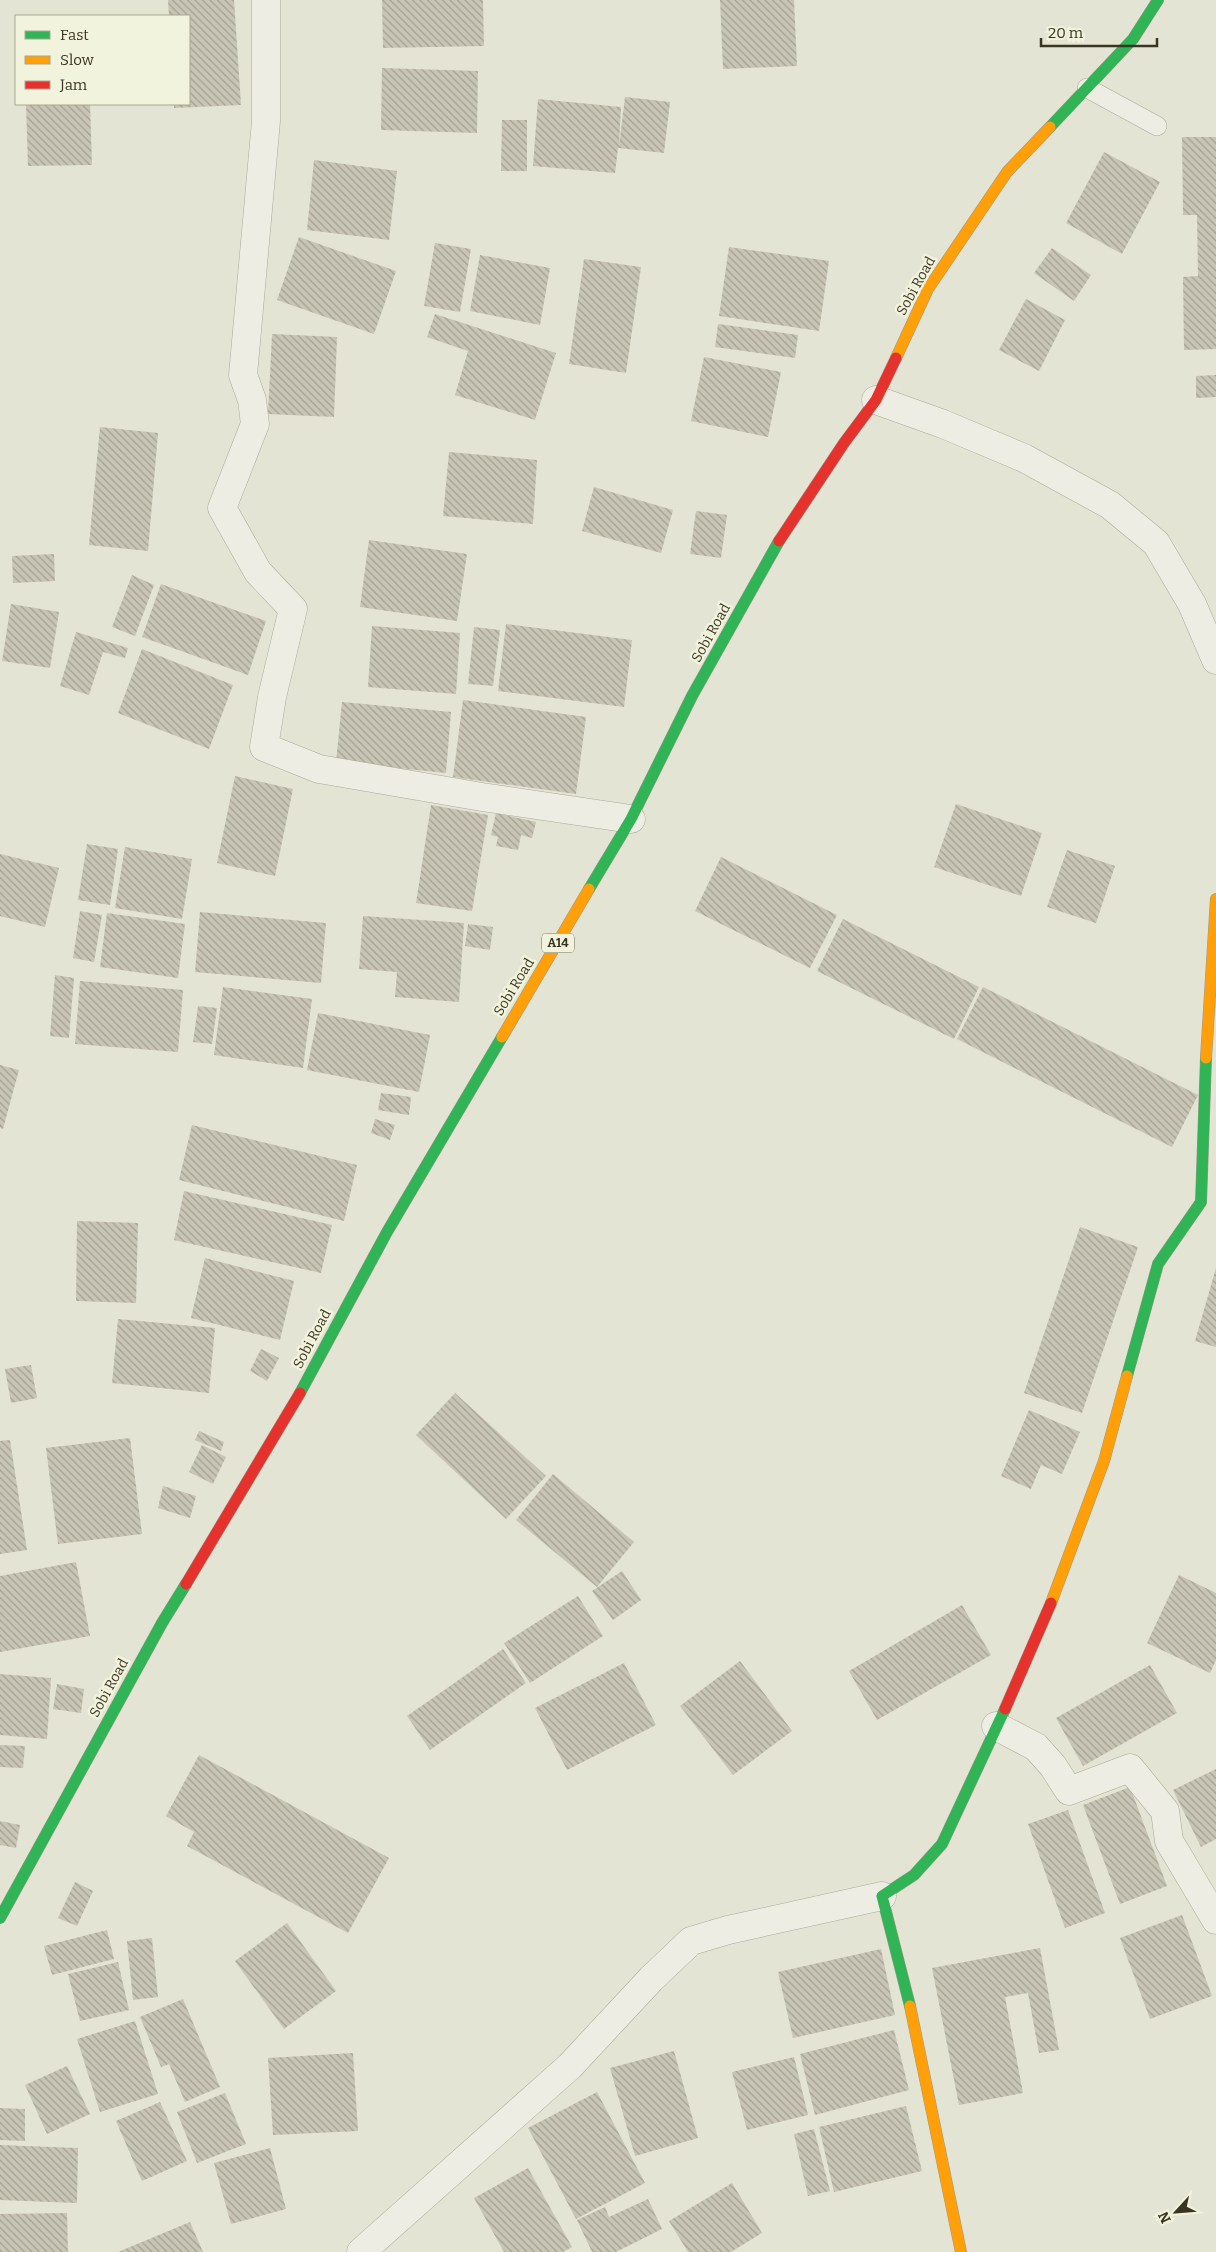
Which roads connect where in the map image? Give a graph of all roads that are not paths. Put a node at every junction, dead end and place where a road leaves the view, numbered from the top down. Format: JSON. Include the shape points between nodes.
{"nodes":[{"id":1,"x":266,"y":0,"type":"edge"},
{"id":2,"x":1158,"y":0,"type":"edge"},
{"id":3,"x":1087,"y":88,"type":"junction"},
{"id":4,"x":1157,"y":126,"type":"dead end"},
{"id":5,"x":876,"y":400,"type":"junction"},
{"id":6,"x":1216,"y":660,"type":"edge"},
{"id":7,"x":631,"y":819,"type":"junction"},
{"id":8,"x":1216,"y":898,"type":"edge"},
{"id":9,"x":1209,"y":1205,"type":"edge"},
{"id":10,"x":996,"y":1726,"type":"junction"},
{"id":11,"x":882,"y":1896,"type":"junction"},
{"id":12,"x":0,"y":1918,"type":"edge"},
{"id":13,"x":1216,"y":1920,"type":"edge"},
{"id":14,"x":362,"y":2252,"type":"edge"},
{"id":15,"x":961,"y":2252,"type":"edge"}],
"edges":[{"from":1,"to":7,"type":"street","via":[[266,121],[243,375],[256,424],[222,508],[258,572],[293,609],[272,696],[264,747],[319,769]]},
{"from":2,"to":3,"type":"main road","name":"Sobi Road","number":"A14","via":[[1133,39]]},
{"from":3,"to":4,"type":"lane"},
{"from":3,"to":5,"type":"main road","name":"Sobi Road","number":"A14","via":[[1001,180],[928,289]]},
{"from":5,"to":6,"type":"street","via":[[1024,458],[1110,505],[1156,543],[1192,604]]},
{"from":5,"to":7,"type":"main road","name":"Sobi Road","number":"A14","via":[[784,533],[692,696]]},
{"from":7,"to":12,"type":"main road","name":"Sobi Road","number":"A14","via":[[387,1232],[297,1399],[162,1623]]},
{"from":8,"to":9,"type":"main road","via":[[1206,1046]]},
{"from":9,"to":10,"type":"main road","via":[[1158,1264],[1104,1461],[1046,1614]]},
{"from":10,"to":11,"type":"main road","via":[[942,1844],[914,1875]]},
{"from":10,"to":13,"type":"street","via":[[1036,1747],[1069,1791],[1130,1768],[1165,1811],[1169,1841]]},
{"from":11,"to":14,"type":"street","via":[[691,1941],[570,2066]]},
{"from":11,"to":15,"type":"main road","via":[[918,2040]]}]}
